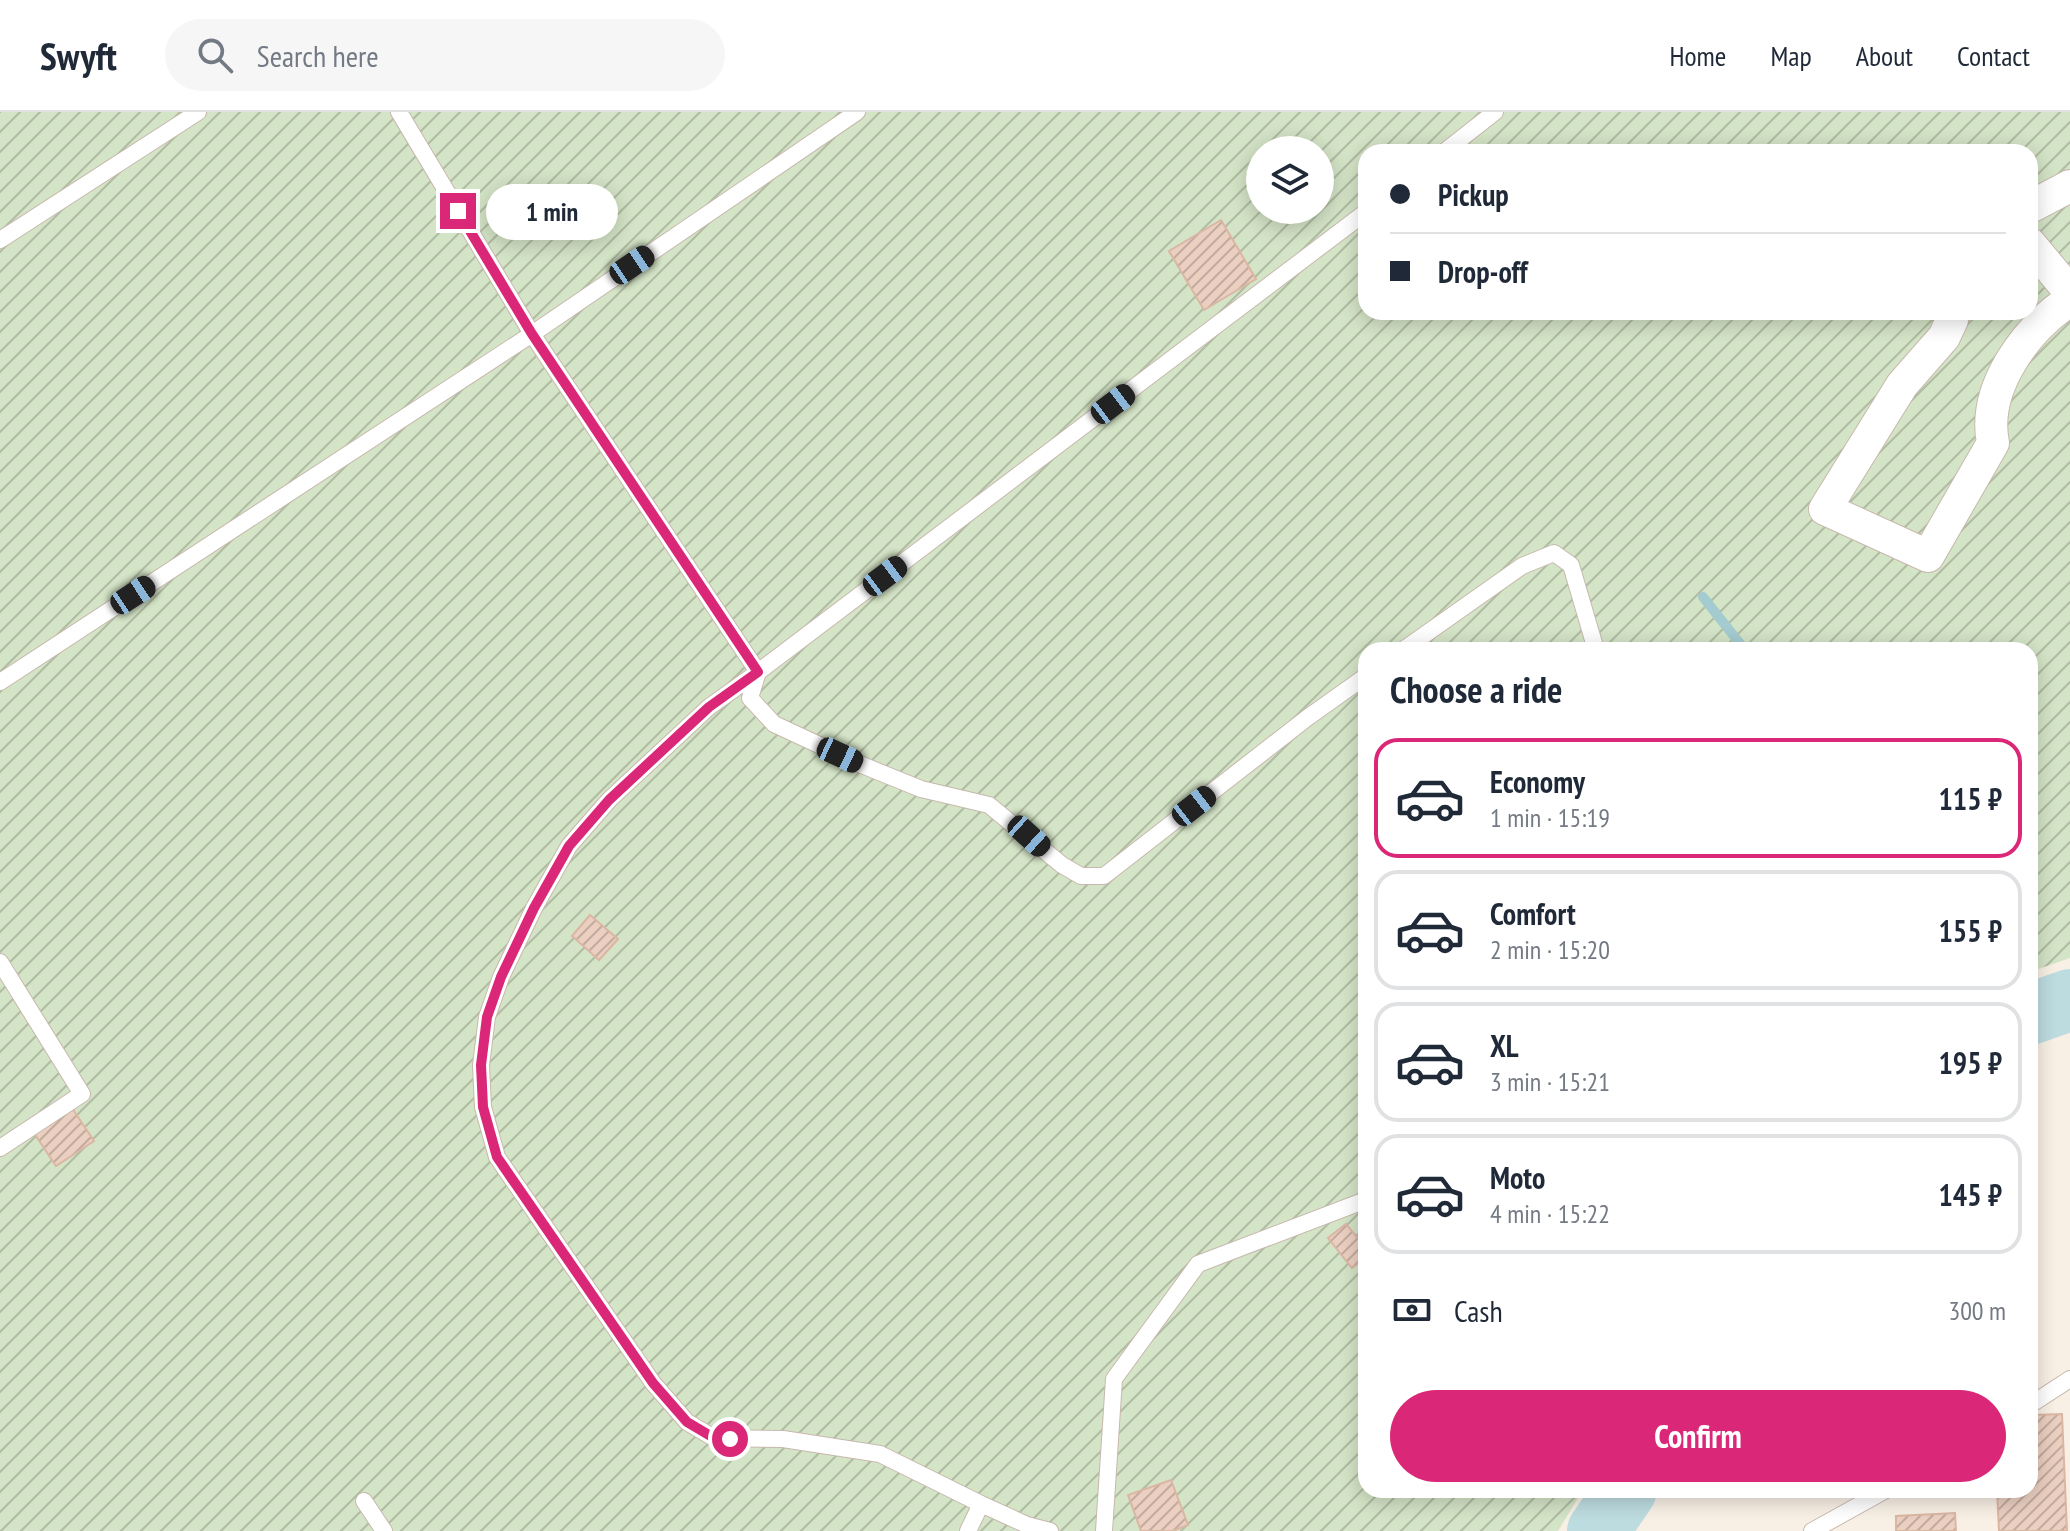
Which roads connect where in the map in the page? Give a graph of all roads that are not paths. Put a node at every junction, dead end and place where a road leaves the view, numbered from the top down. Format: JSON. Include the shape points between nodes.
{"nodes":[{"id":1,"x":198,"y":112,"type":"edge"},
{"id":2,"x":399,"y":112,"type":"edge"},
{"id":3,"x":857,"y":112,"type":"edge"},
{"id":4,"x":1495,"y":112,"type":"edge"},
{"id":5,"x":1454,"y":144,"type":"edge"},
{"id":6,"x":2070,"y":186,"type":"edge"},
{"id":7,"x":2038,"y":203,"type":"edge"},
{"id":8,"x":1358,"y":218,"type":"edge"},
{"id":9,"x":0,"y":240,"type":"edge"},
{"id":10,"x":2038,"y":254,"type":"edge"},
{"id":11,"x":2070,"y":292,"type":"edge"},
{"id":12,"x":2070,"y":300,"type":"edge"},
{"id":13,"x":1952,"y":320,"type":"edge"},
{"id":14,"x":532,"y":334,"type":"junction"},
{"id":15,"x":1414,"y":642,"type":"edge"},
{"id":16,"x":1594,"y":642,"type":"edge"},
{"id":17,"x":758,"y":672,"type":"junction"},
{"id":18,"x":0,"y":682,"type":"edge"},
{"id":19,"x":1358,"y":682,"type":"edge"},
{"id":20,"x":0,"y":962,"type":"edge"},
{"id":21,"x":0,"y":1148,"type":"edge"},
{"id":22,"x":1358,"y":1203,"type":"edge"},
{"id":23,"x":2070,"y":1379,"type":"edge"},
{"id":24,"x":2038,"y":1400,"type":"edge"},
{"id":25,"x":1872,"y":1498,"type":"edge"},
{"id":26,"x":364,"y":1501,"type":"dead end"},
{"id":27,"x":981,"y":1504,"type":"junction"},
{"id":28,"x":384,"y":1531,"type":"edge"},
{"id":29,"x":968,"y":1531,"type":"edge"},
{"id":30,"x":1050,"y":1531,"type":"edge"},
{"id":31,"x":1104,"y":1531,"type":"edge"},
{"id":32,"x":1812,"y":1531,"type":"edge"}],
"edges":[{"from":1,"to":9,"type":"lane"},
{"from":2,"to":14,"type":"lane"},
{"from":3,"to":14,"type":"lane"},
{"from":4,"to":5,"type":"lane"},
{"from":6,"to":7,"type":"street"},
{"from":8,"to":17,"type":"lane"},
{"from":10,"to":11,"type":"street"},
{"from":12,"to":13,"type":"street","via":[[2050,313],[1999,383],[1989,425],[1993,443],[1928,556],[1825,509],[1902,385],[1944,337]]},
{"from":14,"to":17,"type":"lane"},
{"from":14,"to":18,"type":"lane"},
{"from":15,"to":16,"type":"lane","via":[[1522,566],[1554,553],[1571,565]]},
{"from":17,"to":19,"type":"lane","via":[[750,698],[774,724],[921,789],[989,805],[1081,876],[1104,876]]},
{"from":17,"to":27,"type":"lane","via":[[709,707],[609,800],[569,846],[534,908],[487,1017],[483,1107],[497,1157],[635,1358],[687,1422],[714,1438],[783,1439],[880,1454]]},
{"from":20,"to":21,"type":"lane","via":[[82,1094]]},
{"from":22,"to":31,"type":"lane","via":[[1198,1264],[1114,1379]]},
{"from":23,"to":24,"type":"lane"},
{"from":25,"to":32,"type":"lane"},
{"from":26,"to":28,"type":"lane"},
{"from":27,"to":29,"type":"lane"},
{"from":27,"to":30,"type":"lane"}]}
